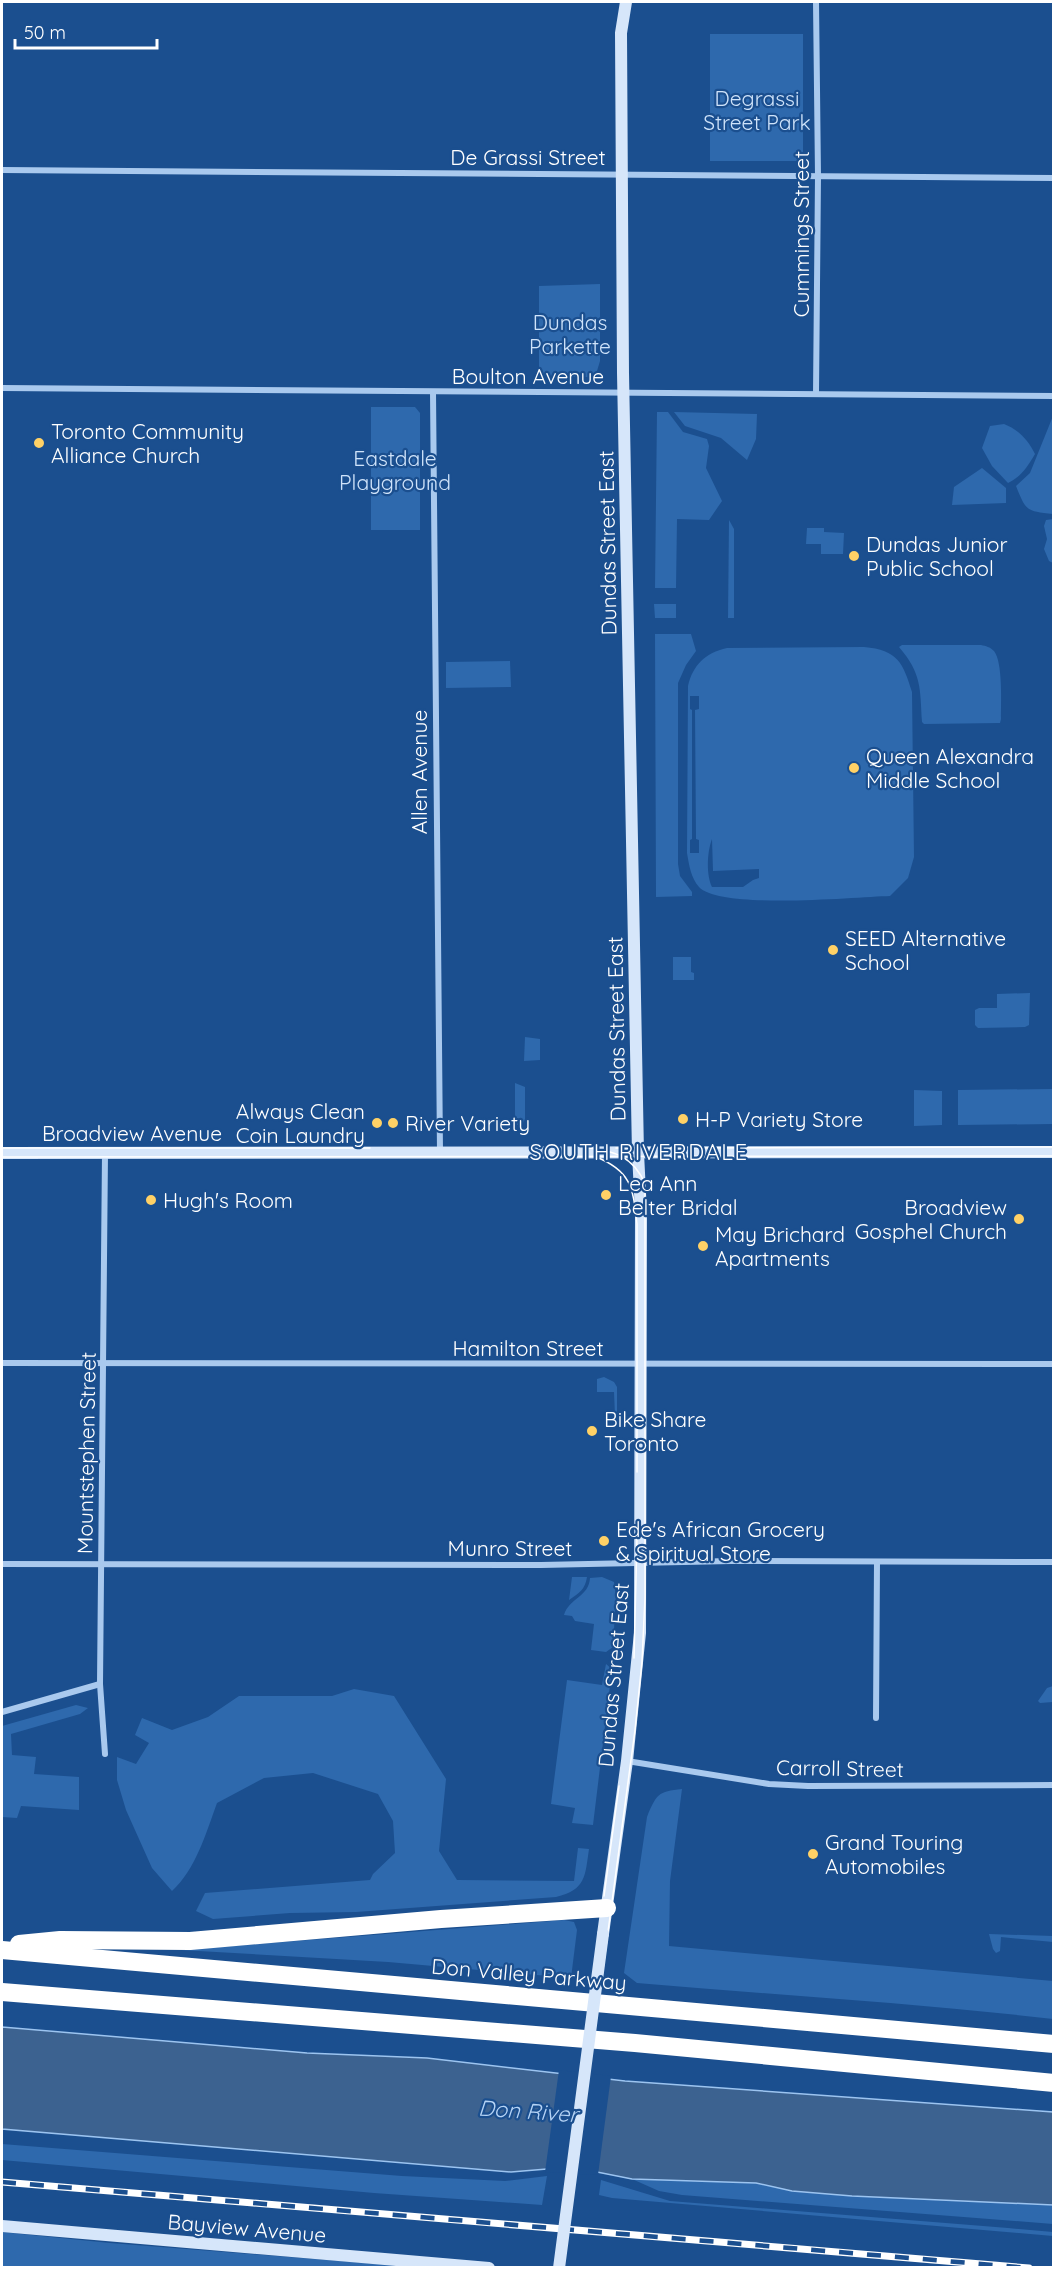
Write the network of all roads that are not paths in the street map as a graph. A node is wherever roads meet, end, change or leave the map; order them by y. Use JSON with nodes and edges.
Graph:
{"nodes":[{"id":1,"x":626,"y":2,"type":"edge"},
{"id":2,"x":816,"y":2,"type":"edge"},
{"id":3,"x":2,"y":170,"type":"edge"},
{"id":4,"x":622,"y":174,"type":"junction"},
{"id":5,"x":818,"y":176,"type":"junction"},
{"id":6,"x":1053,"y":178,"type":"edge"},
{"id":7,"x":2,"y":388,"type":"edge"},
{"id":8,"x":433,"y":392,"type":"junction"},
{"id":9,"x":624,"y":393,"type":"junction"},
{"id":10,"x":816,"y":394,"type":"junction"},
{"id":11,"x":1053,"y":396,"type":"edge"},
{"id":12,"x":1053,"y":1152,"type":"edge"},
{"id":13,"x":2,"y":1153,"type":"edge"},
{"id":14,"x":105,"y":1153,"type":"junction"},
{"id":15,"x":440,"y":1153,"type":"junction"},
{"id":16,"x":638,"y":1153,"type":"junction"},
{"id":17,"x":2,"y":1363,"type":"edge"},
{"id":18,"x":103,"y":1364,"type":"junction"},
{"id":19,"x":642,"y":1364,"type":"junction"},
{"id":20,"x":1053,"y":1364,"type":"edge"},
{"id":21,"x":641,"y":1562,"type":"junction"},
{"id":22,"x":877,"y":1562,"type":"junction"},
{"id":23,"x":1053,"y":1562,"type":"edge"},
{"id":24,"x":2,"y":1564,"type":"edge"},
{"id":25,"x":102,"y":1564,"type":"junction"},
{"id":26,"x":100,"y":1684,"type":"junction"},
{"id":27,"x":2,"y":1712,"type":"edge"},
{"id":28,"x":876,"y":1718,"type":"dead end"},
{"id":29,"x":105,"y":1754,"type":"dead end"},
{"id":30,"x":627,"y":1761,"type":"junction"},
{"id":31,"x":1053,"y":1785,"type":"edge"},
{"id":32,"x":607,"y":1908,"type":"junction"},
{"id":33,"x":2,"y":1946,"type":"edge"},
{"id":34,"x":2,"y":1950,"type":"edge"},
{"id":35,"x":2,"y":1992,"type":"edge"},
{"id":36,"x":1053,"y":2044,"type":"edge"},
{"id":37,"x":1053,"y":2083,"type":"edge"},
{"id":38,"x":2,"y":2226,"type":"edge"},
{"id":39,"x":489,"y":2268,"type":"edge"},
{"id":40,"x":559,"y":2268,"type":"edge"}],
"edges":[{"from":1,"to":4,"type":"street","name":"Dundas Street East"},
{"from":2,"to":5,"type":"street","name":"Cummings Street"},
{"from":3,"to":4,"type":"street","name":"De Grassi Street"},
{"from":4,"to":5,"type":"street","name":"De Grassi Street"},
{"from":4,"to":9,"type":"street","name":"Dundas Street East"},
{"from":5,"to":6,"type":"street","name":"De Grassi Street"},
{"from":5,"to":10,"type":"street","name":"Cummings Street"},
{"from":7,"to":8,"type":"street","name":"Boulton Avenue"},
{"from":8,"to":9,"type":"street","name":"Boulton Avenue"},
{"from":8,"to":15,"type":"street","name":"Allen Avenue"},
{"from":9,"to":10,"type":"street","name":"Boulton Avenue"},
{"from":9,"to":16,"type":"street","name":"Dundas Street East"},
{"from":10,"to":11,"type":"street","name":"Boulton Avenue"},
{"from":12,"to":16,"type":"street","name":"Broadview Avenue"},
{"from":13,"to":14,"type":"street","name":"Broadview Avenue"},
{"from":14,"to":15,"type":"street","name":"Broadview Avenue"},
{"from":14,"to":18,"type":"street","name":"Mountstephen Street"},
{"from":15,"to":16,"type":"street","name":"Broadview Avenue"},
{"from":16,"to":19,"type":"street","name":"Dundas Street East"},
{"from":17,"to":18,"type":"street","name":"Hamilton Street"},
{"from":18,"to":19,"type":"street","name":"Hamilton Street"},
{"from":18,"to":25,"type":"street","name":"Mountstephen Street"},
{"from":19,"to":20,"type":"street","name":"Hamilton Street"},
{"from":19,"to":21,"type":"street","name":"Dundas Street East"},
{"from":21,"to":22,"type":"street","name":"Munro Street"},
{"from":21,"to":25,"type":"street","name":"Munro Street"},
{"from":21,"to":30,"type":"street","name":"Dundas Street East"},
{"from":22,"to":23,"type":"street","name":"Munro Street"},
{"from":22,"to":28,"type":"street"},
{"from":24,"to":25,"type":"street","name":"Munro Street"},
{"from":25,"to":26,"type":"street","name":"Mountstephen Street"},
{"from":26,"to":27,"type":"street"},
{"from":26,"to":29,"type":"street","name":"Mountstephen Street"},
{"from":30,"to":31,"type":"street","name":"Carroll Street"},
{"from":30,"to":32,"type":"street","name":"Dundas Street East"},
{"from":32,"to":33,"type":"highway"},
{"from":32,"to":40,"type":"street","name":"Dundas Street East","bridge":true},
{"from":34,"to":36,"type":"highway","name":"Don Valley Parkway"},
{"from":35,"to":37,"type":"highway"},
{"from":38,"to":39,"type":"street","name":"Bayview Avenue"}]}
